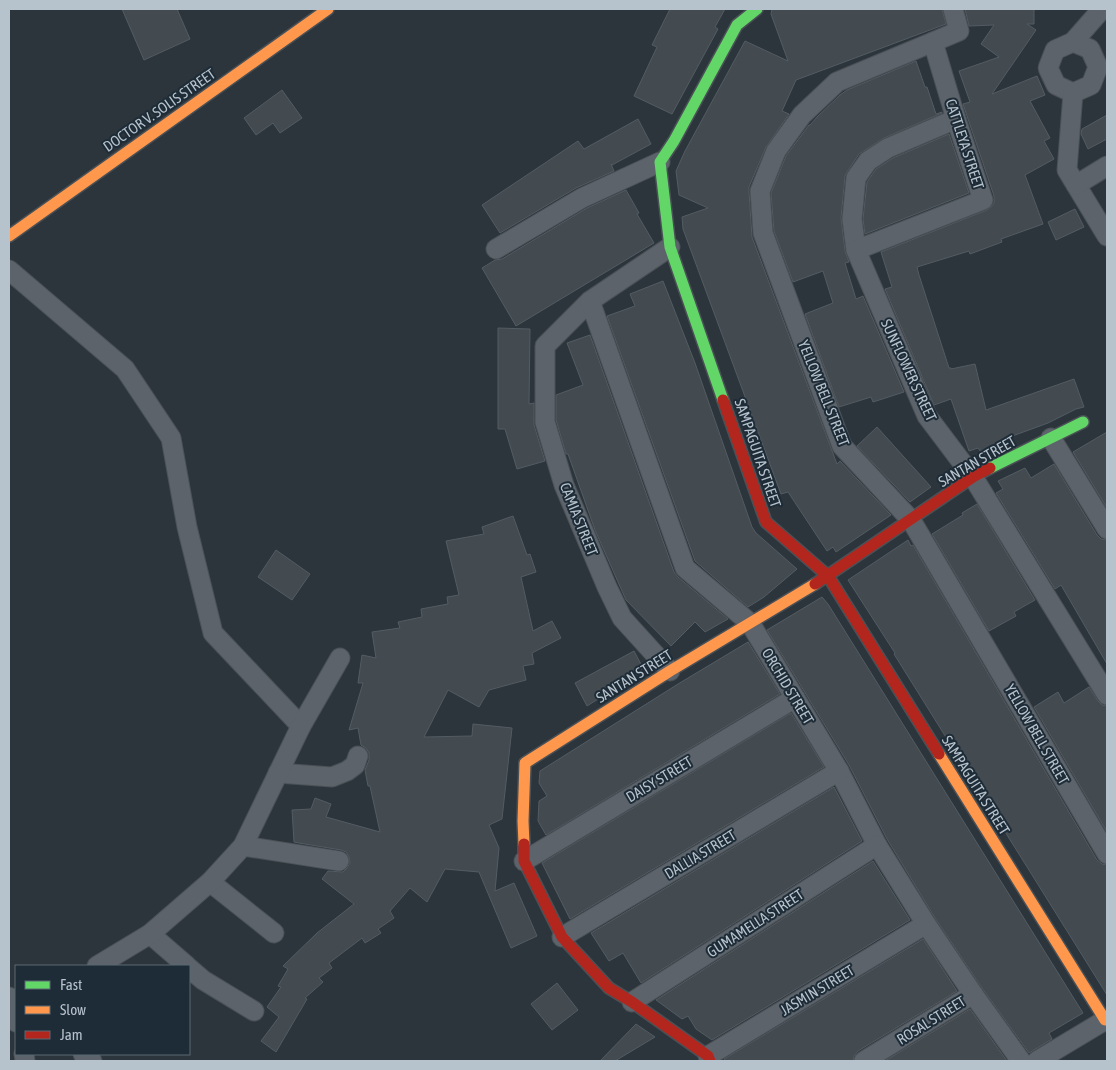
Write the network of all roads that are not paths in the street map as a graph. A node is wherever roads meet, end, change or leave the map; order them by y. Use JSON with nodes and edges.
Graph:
{"nodes":[{"id":1,"x":328,"y":9,"type":"edge"},
{"id":2,"x":757,"y":9,"type":"edge"},
{"id":3,"x":954,"y":9,"type":"edge"},
{"id":4,"x":1102,"y":9,"type":"edge"},
{"id":5,"x":933,"y":42,"type":"junction"},
{"id":6,"x":1073,"y":42,"type":"junction"},
{"id":7,"x":1073,"y":92,"type":"junction"},
{"id":8,"x":956,"y":119,"type":"junction"},
{"id":9,"x":660,"y":162,"type":"junction"},
{"id":10,"x":1107,"y":166,"type":"edge"},
{"id":11,"x":1076,"y":185,"type":"junction"},
{"id":12,"x":9,"y":236,"type":"edge"},
{"id":13,"x":1107,"y":236,"type":"edge"},
{"id":14,"x":670,"y":247,"type":"junction"},
{"id":15,"x":496,"y":249,"type":"dead end"},
{"id":16,"x":856,"y":250,"type":"junction"},
{"id":17,"x":9,"y":270,"type":"edge"},
{"id":18,"x":590,"y":301,"type":"junction"},
{"id":19,"x":1083,"y":422,"type":"dead end"},
{"id":20,"x":1050,"y":438,"type":"junction"},
{"id":21,"x":974,"y":477,"type":"junction"},
{"id":22,"x":911,"y":520,"type":"junction"},
{"id":23,"x":1107,"y":529,"type":"edge"},
{"id":24,"x":828,"y":576,"type":"junction"},
{"id":25,"x":750,"y":623,"type":"junction"},
{"id":26,"x":340,"y":658,"type":"dead end"},
{"id":27,"x":670,"y":671,"type":"junction"},
{"id":28,"x":1107,"y":695,"type":"edge"},
{"id":29,"x":795,"y":698,"type":"junction"},
{"id":30,"x":301,"y":726,"type":"junction"},
{"id":31,"x":358,"y":756,"type":"dead end"},
{"id":32,"x":839,"y":771,"type":"junction"},
{"id":33,"x":278,"y":773,"type":"junction"},
{"id":34,"x":877,"y":845,"type":"junction"},
{"id":35,"x":243,"y":846,"type":"junction"},
{"id":36,"x":1107,"y":854,"type":"edge"},
{"id":37,"x":339,"y":861,"type":"dead end"},
{"id":38,"x":524,"y":861,"type":"junction"},
{"id":39,"x":210,"y":882,"type":"junction"},
{"id":40,"x":926,"y":924,"type":"junction"},
{"id":41,"x":274,"y":932,"type":"dead end"},
{"id":42,"x":150,"y":934,"type":"junction"},
{"id":43,"x":562,"y":937,"type":"junction"},
{"id":44,"x":99,"y":965,"type":"edge"},
{"id":45,"x":186,"y":965,"type":"edge"},
{"id":46,"x":190,"y":969,"type":"edge"},
{"id":47,"x":973,"y":994,"type":"junction"},
{"id":48,"x":632,"y":1002,"type":"junction"},
{"id":49,"x":254,"y":1011,"type":"dead end"},
{"id":50,"x":1106,"y":1020,"type":"edge"},
{"id":51,"x":709,"y":1059,"type":"edge"},
{"id":52,"x":864,"y":1061,"type":"edge"},
{"id":53,"x":1021,"y":1061,"type":"edge"},
{"id":54,"x":1037,"y":1061,"type":"edge"}],
"edges":[{"from":1,"to":12,"type":"street","name":"DOCTOR V. SOLIS STREET"},
{"from":2,"to":9,"type":"street"},
{"from":3,"to":5,"type":"street"},
{"from":4,"to":6,"type":"street"},
{"from":5,"to":8,"type":"street","name":"CATTLEYA STREET"},
{"from":5,"to":22,"type":"street","name":"YELLOW BELL STREET"},
{"from":6,"to":7,"type":"street"},
{"from":6,"to":7,"type":"street"},
{"from":7,"to":11,"type":"street"},
{"from":8,"to":16,"type":"street","name":"SUNFLOWER STREET"},
{"from":8,"to":16,"type":"street","name":"CATTLEYA STREET"},
{"from":9,"to":14,"type":"street","name":"SAMPAGUITA STREET"},
{"from":9,"to":15,"type":"street"},
{"from":10,"to":11,"type":"street"},
{"from":11,"to":13,"type":"street"},
{"from":14,"to":18,"type":"street"},
{"from":14,"to":24,"type":"street","name":"SAMPAGUITA STREET"},
{"from":16,"to":21,"type":"street","name":"SUNFLOWER STREET"},
{"from":17,"to":30,"type":"street"},
{"from":18,"to":25,"type":"street","name":"ORCHID STREET"},
{"from":18,"to":27,"type":"street","name":"CAMIA STREET"},
{"from":19,"to":20,"type":"street","name":"SANTAN STREET"},
{"from":20,"to":21,"type":"street","name":"SANTAN STREET"},
{"from":20,"to":23,"type":"street"},
{"from":21,"to":22,"type":"street","name":"SANTAN STREET"},
{"from":21,"to":28,"type":"street","name":"SUNFLOWER STREET"},
{"from":22,"to":24,"type":"street","name":"SANTAN STREET"},
{"from":22,"to":36,"type":"street","name":"YELLOW BELL STREET"},
{"from":24,"to":25,"type":"street","name":"SANTAN STREET"},
{"from":24,"to":50,"type":"street","name":"SAMPAGUITA STREET"},
{"from":25,"to":27,"type":"street","name":"SANTAN STREET"},
{"from":25,"to":29,"type":"street","name":"ORCHID STREET"},
{"from":26,"to":30,"type":"street"},
{"from":27,"to":38,"type":"street","name":"SANTAN STREET"},
{"from":29,"to":32,"type":"street","name":"ORCHID STREET"},
{"from":29,"to":38,"type":"street","name":"DAISY STREET"},
{"from":30,"to":33,"type":"street"},
{"from":31,"to":33,"type":"street"},
{"from":32,"to":34,"type":"street","name":"ORCHID STREET"},
{"from":32,"to":43,"type":"street","name":"DALLIA STREET"},
{"from":33,"to":35,"type":"street"},
{"from":34,"to":40,"type":"street","name":"ORCHID STREET"},
{"from":34,"to":48,"type":"street","name":"GUMAMELLA STREET"},
{"from":35,"to":37,"type":"street"},
{"from":35,"to":39,"type":"street"},
{"from":38,"to":43,"type":"street","name":"SANTAN STREET"},
{"from":39,"to":41,"type":"street"},
{"from":39,"to":42,"type":"street"},
{"from":40,"to":47,"type":"street","name":"ORCHID STREET"},
{"from":40,"to":51,"type":"street","name":"JASMIN STREET"},
{"from":42,"to":44,"type":"street"},
{"from":42,"to":45,"type":"street"},
{"from":43,"to":48,"type":"street","name":"SANTAN STREET"},
{"from":46,"to":49,"type":"street"},
{"from":47,"to":52,"type":"street","name":"ROSAL STREET"},
{"from":47,"to":53,"type":"street","name":"ORCHID STREET"},
{"from":48,"to":51,"type":"street","name":"SANTAN STREET"},
{"from":50,"to":54,"type":"street"}]}
